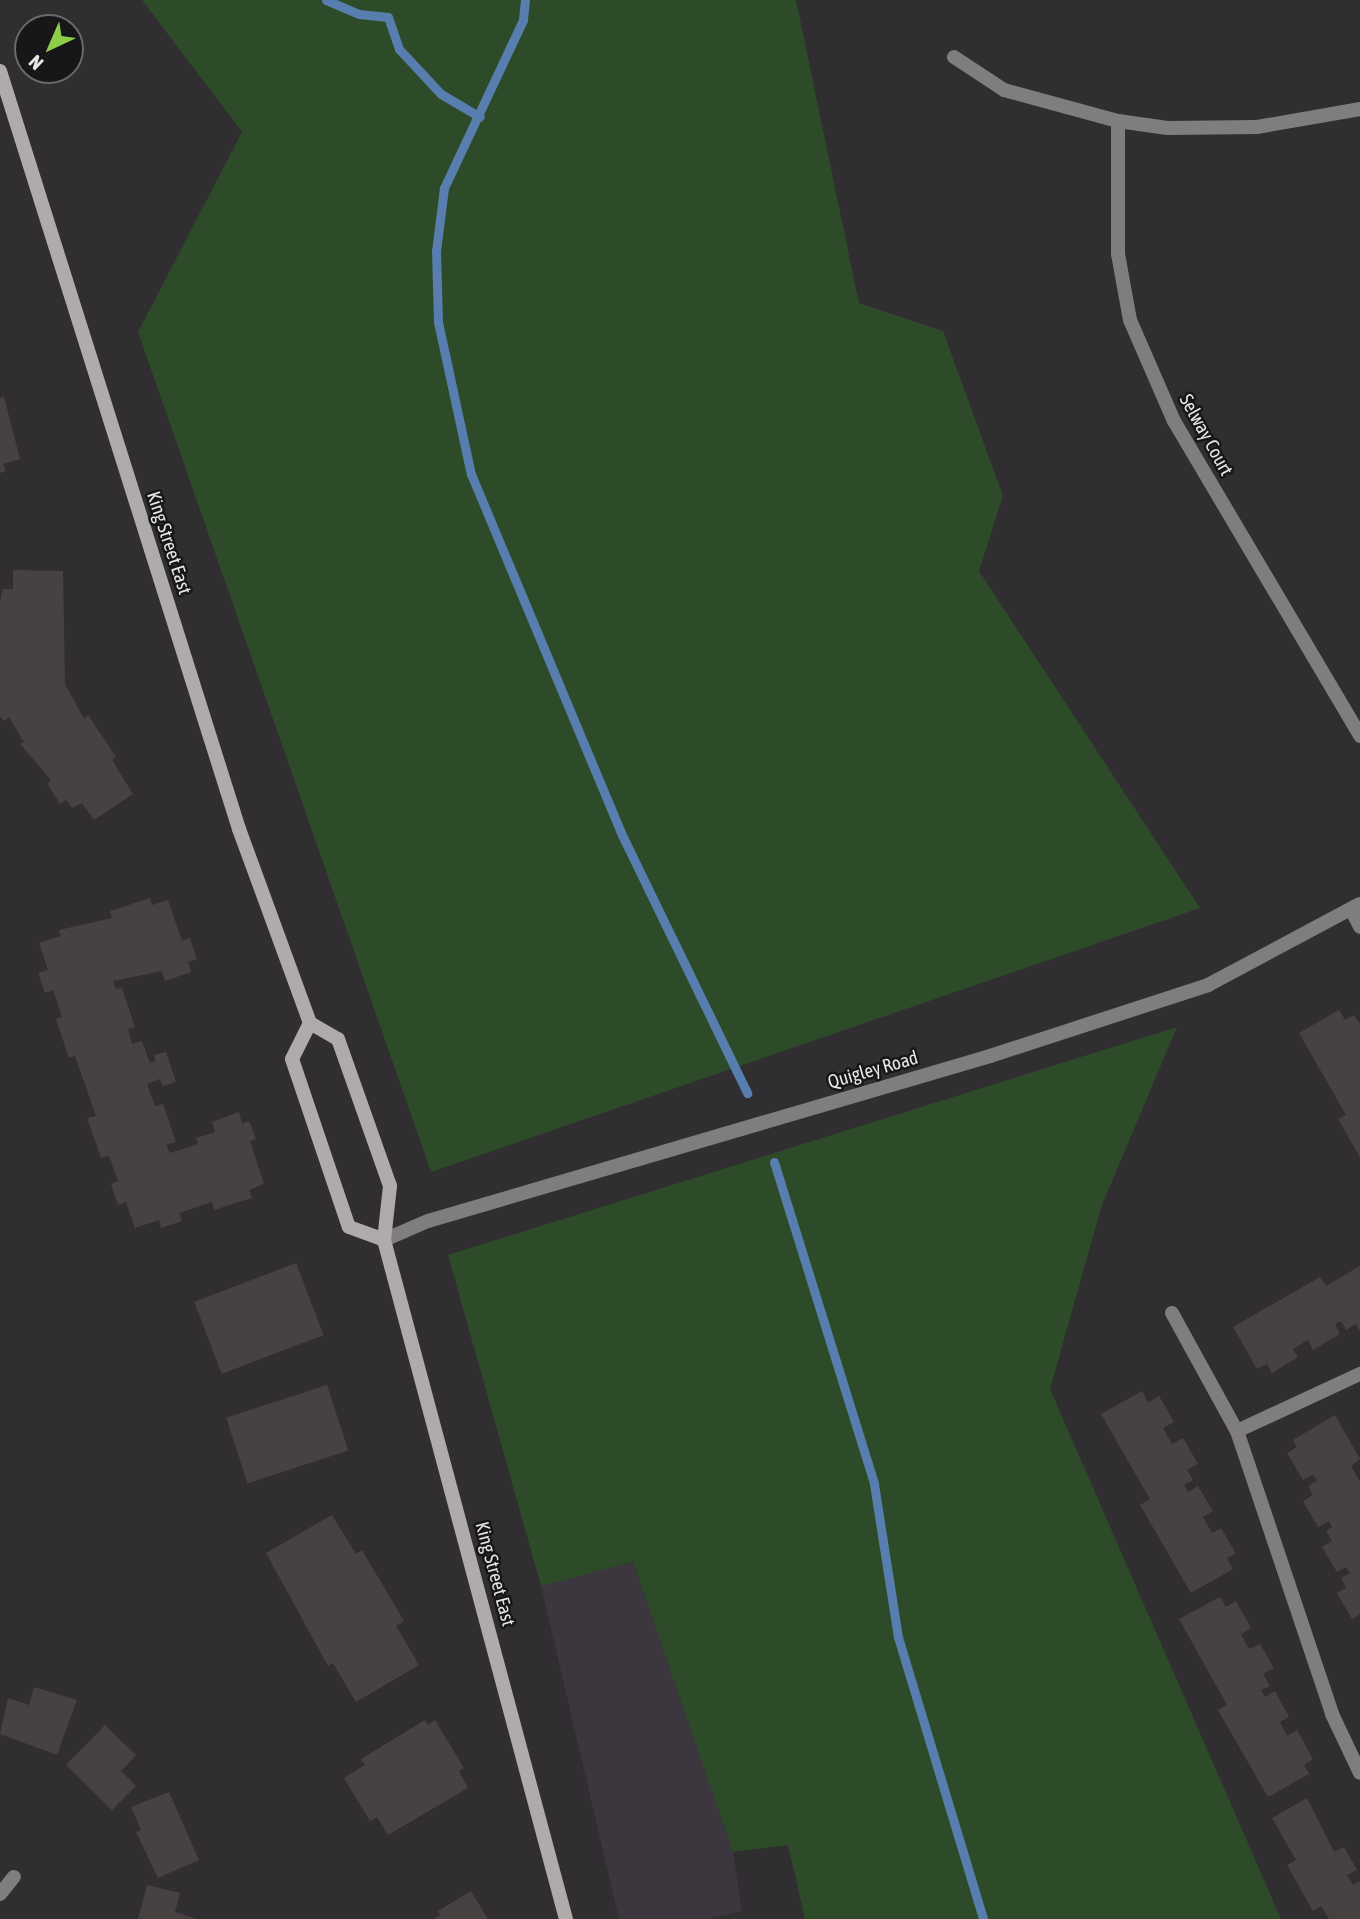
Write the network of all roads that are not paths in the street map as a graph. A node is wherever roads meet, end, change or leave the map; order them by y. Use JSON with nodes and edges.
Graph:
{"nodes":[{"id":1,"x":954,"y":57,"type":"dead end"},
{"id":2,"x":0,"y":71,"type":"edge"},
{"id":3,"x":1360,"y":109,"type":"edge"},
{"id":4,"x":1118,"y":121,"type":"junction"},
{"id":5,"x":1360,"y":736,"type":"edge"},
{"id":6,"x":1355,"y":906,"type":"edge"},
{"id":7,"x":1360,"y":927,"type":"edge"},
{"id":8,"x":310,"y":1023,"type":"junction"},
{"id":9,"x":384,"y":1240,"type":"junction"},
{"id":10,"x":1172,"y":1313,"type":"dead end"},
{"id":11,"x":1360,"y":1374,"type":"edge"},
{"id":12,"x":1237,"y":1431,"type":"junction"},
{"id":13,"x":1360,"y":1773,"type":"edge"},
{"id":14,"x":14,"y":1877,"type":"dead end"},
{"id":15,"x":0,"y":1894,"type":"edge"},
{"id":16,"x":566,"y":1919,"type":"edge"}],
"edges":[{"from":1,"to":4,"type":"street"},
{"from":2,"to":8,"type":"main road","name":"King Street East"},
{"from":3,"to":4,"type":"street"},
{"from":4,"to":5,"type":"street","name":"Selway Court"},
{"from":6,"to":7,"type":"street"},
{"from":6,"to":9,"type":"street","name":"Quigley Road"},
{"from":8,"to":9,"type":"main road","name":"King Street East"},
{"from":8,"to":9,"type":"main road"},
{"from":9,"to":16,"type":"main road","name":"King Street East"},
{"from":10,"to":12,"type":"street"},
{"from":11,"to":12,"type":"street"},
{"from":12,"to":13,"type":"street"},
{"from":14,"to":15,"type":"street"}]}
